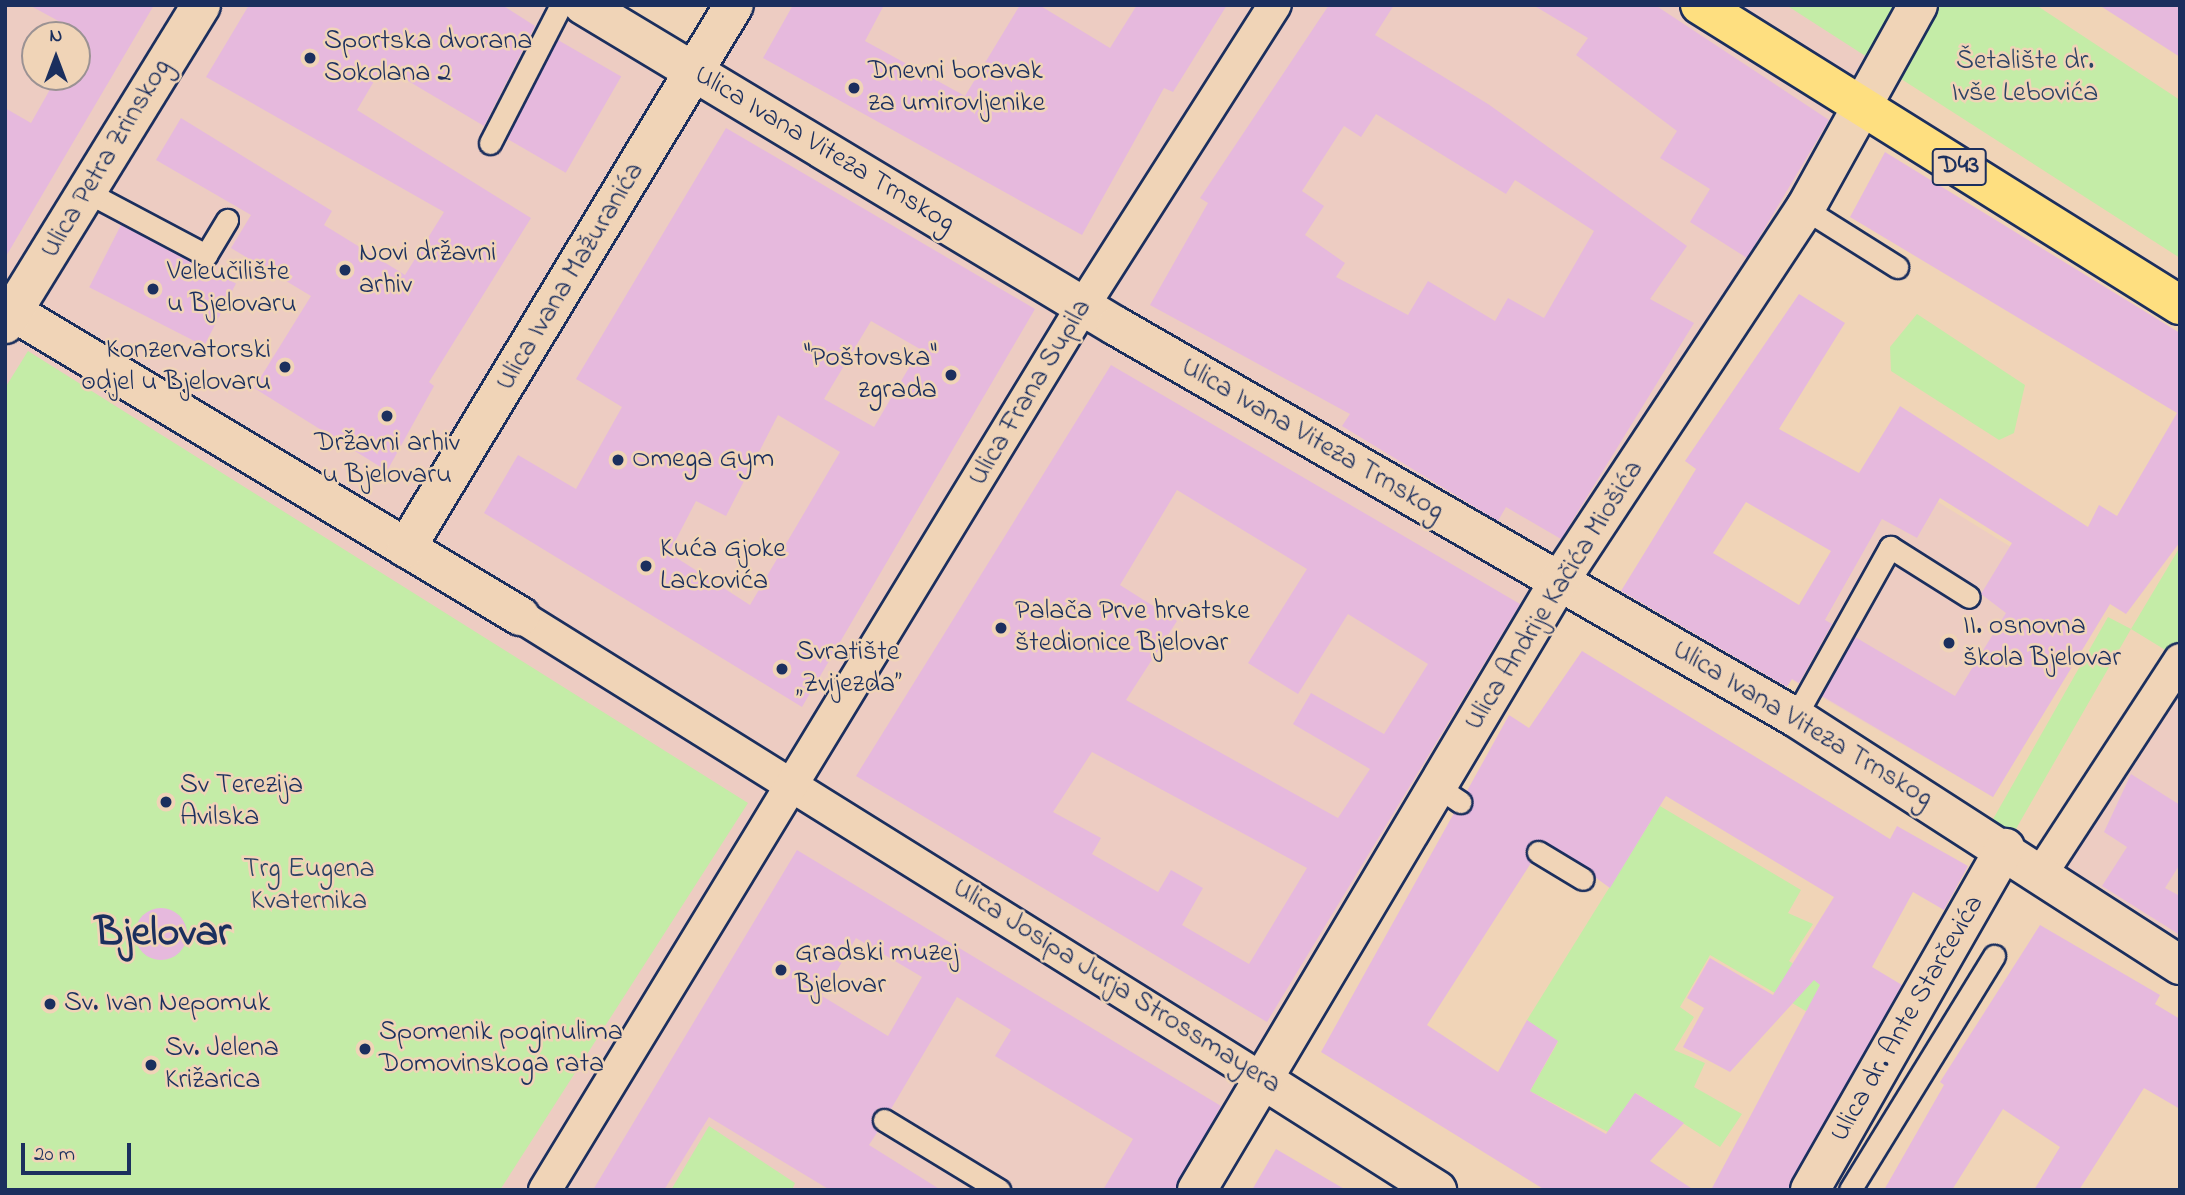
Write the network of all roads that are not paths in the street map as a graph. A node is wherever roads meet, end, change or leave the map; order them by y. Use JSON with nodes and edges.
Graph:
{"nodes":[{"id":1,"x":201,"y":5,"type":"edge"},
{"id":2,"x":561,"y":5,"type":"edge"},
{"id":3,"x":583,"y":5,"type":"edge"},
{"id":4,"x":734,"y":5,"type":"edge"},
{"id":5,"x":1275,"y":5,"type":"edge"},
{"id":6,"x":1700,"y":5,"type":"edge"},
{"id":7,"x":1918,"y":5,"type":"edge"},
{"id":8,"x":695,"y":71,"type":"junction"},
{"id":9,"x":1859,"y":105,"type":"junction"},
{"id":10,"x":490,"y":144,"type":"dead end"},
{"id":11,"x":87,"y":191,"type":"junction"},
{"id":12,"x":1805,"y":209,"type":"junction"},
{"id":13,"x":228,"y":220,"type":"dead end"},
{"id":14,"x":1898,"y":267,"type":"dead end"},
{"id":15,"x":2180,"y":305,"type":"edge"},
{"id":16,"x":1083,"y":306,"type":"junction"},
{"id":17,"x":8,"y":314,"type":"edge"},
{"id":18,"x":407,"y":548,"type":"junction"},
{"id":19,"x":1558,"y":583,"type":"junction"},
{"id":20,"x":1969,"y":597,"type":"dead end"},
{"id":21,"x":520,"y":615,"type":"joint"},
{"id":22,"x":2180,"y":660,"type":"edge"},
{"id":23,"x":1795,"y":717,"type":"junction"},
{"id":24,"x":796,"y":785,"type":"junction"},
{"id":25,"x":1538,"y":852,"type":"dead end"},
{"id":26,"x":2023,"y":860,"type":"junction"},
{"id":27,"x":1583,"y":879,"type":"dead end"},
{"id":28,"x":1994,"y":956,"type":"dead end"},
{"id":29,"x":2180,"y":965,"type":"edge"},
{"id":30,"x":1873,"y":1078,"type":"junction"},
{"id":31,"x":1265,"y":1081,"type":"junction"},
{"id":32,"x":1907,"y":1097,"type":"junction"},
{"id":33,"x":884,"y":1120,"type":"dead end"},
{"id":34,"x":545,"y":1190,"type":"edge"},
{"id":35,"x":999,"y":1190,"type":"edge"},
{"id":36,"x":1197,"y":1190,"type":"edge"},
{"id":37,"x":1437,"y":1190,"type":"edge"},
{"id":38,"x":1810,"y":1190,"type":"edge"},
{"id":39,"x":1850,"y":1190,"type":"edge"}],
"edges":[{"from":1,"to":11,"type":"street","name":"Ulica Petra Zrinskog"},
{"from":2,"to":10,"type":"lane"},
{"from":3,"to":8,"type":"street","name":"Ulica Ivana Viteza Trnskog"},
{"from":4,"to":8,"type":"street","name":"Ulica Ivana Mažuranića"},
{"from":5,"to":16,"type":"street","name":"Ulica Frana Supila"},
{"from":6,"to":9,"type":"main road","number":"D43"},
{"from":7,"to":9,"type":"street","name":"Ulica Andrije Kačića Miošića"},
{"from":8,"to":16,"type":"street","name":"Ulica Ivana Viteza Trnskog"},
{"from":8,"to":18,"type":"street","name":"Ulica Ivana Mažuranića"},
{"from":9,"to":12,"type":"street","name":"Ulica Andrije Kačića Miošića"},
{"from":9,"to":15,"type":"main road","number":"D43"},
{"from":11,"to":13,"type":"lane"},
{"from":11,"to":17,"type":"street","name":"Ulica Petra Zrinskog"},
{"from":12,"to":14,"type":"lane"},
{"from":12,"to":19,"type":"street","name":"Ulica Andrije Kačića Miošića"},
{"from":16,"to":19,"type":"street","name":"Ulica Ivana Viteza Trnskog"},
{"from":16,"to":24,"type":"street","name":"Ulica Frana Supila"},
{"from":17,"to":18,"type":"street"},
{"from":18,"to":21,"type":"street"},
{"from":19,"to":23,"type":"street","name":"Ulica Ivana Viteza Trnskog"},
{"from":19,"to":31,"type":"street","name":"Ulica Andrije Kačića Miošića"},
{"from":20,"to":23,"type":"lane"},
{"from":21,"to":24,"type":"street"},
{"from":22,"to":26,"type":"street"},
{"from":23,"to":26,"type":"street","name":"Ulica Ivana Viteza Trnskog"},
{"from":24,"to":31,"type":"street","name":"Ulica Josipa Jurja Strossmayera"},
{"from":24,"to":34,"type":"street"},
{"from":25,"to":27,"type":"lane"},
{"from":26,"to":29,"type":"street","name":"Ulica Ivana Viteza Trnskog"},
{"from":26,"to":30,"type":"street","name":"Ulica dr. Ante Starčevića"},
{"from":28,"to":32,"type":"lane"},
{"from":30,"to":32,"type":"lane"},
{"from":30,"to":38,"type":"street","name":"Ulica dr. Ante Starčevića"},
{"from":31,"to":36,"type":"street","name":"Ulica Andrije Kačića Miošića"},
{"from":31,"to":37,"type":"street","name":"Ulica Josipa Jurja Strossmayera"},
{"from":32,"to":39,"type":"lane"},
{"from":33,"to":35,"type":"lane"}]}
